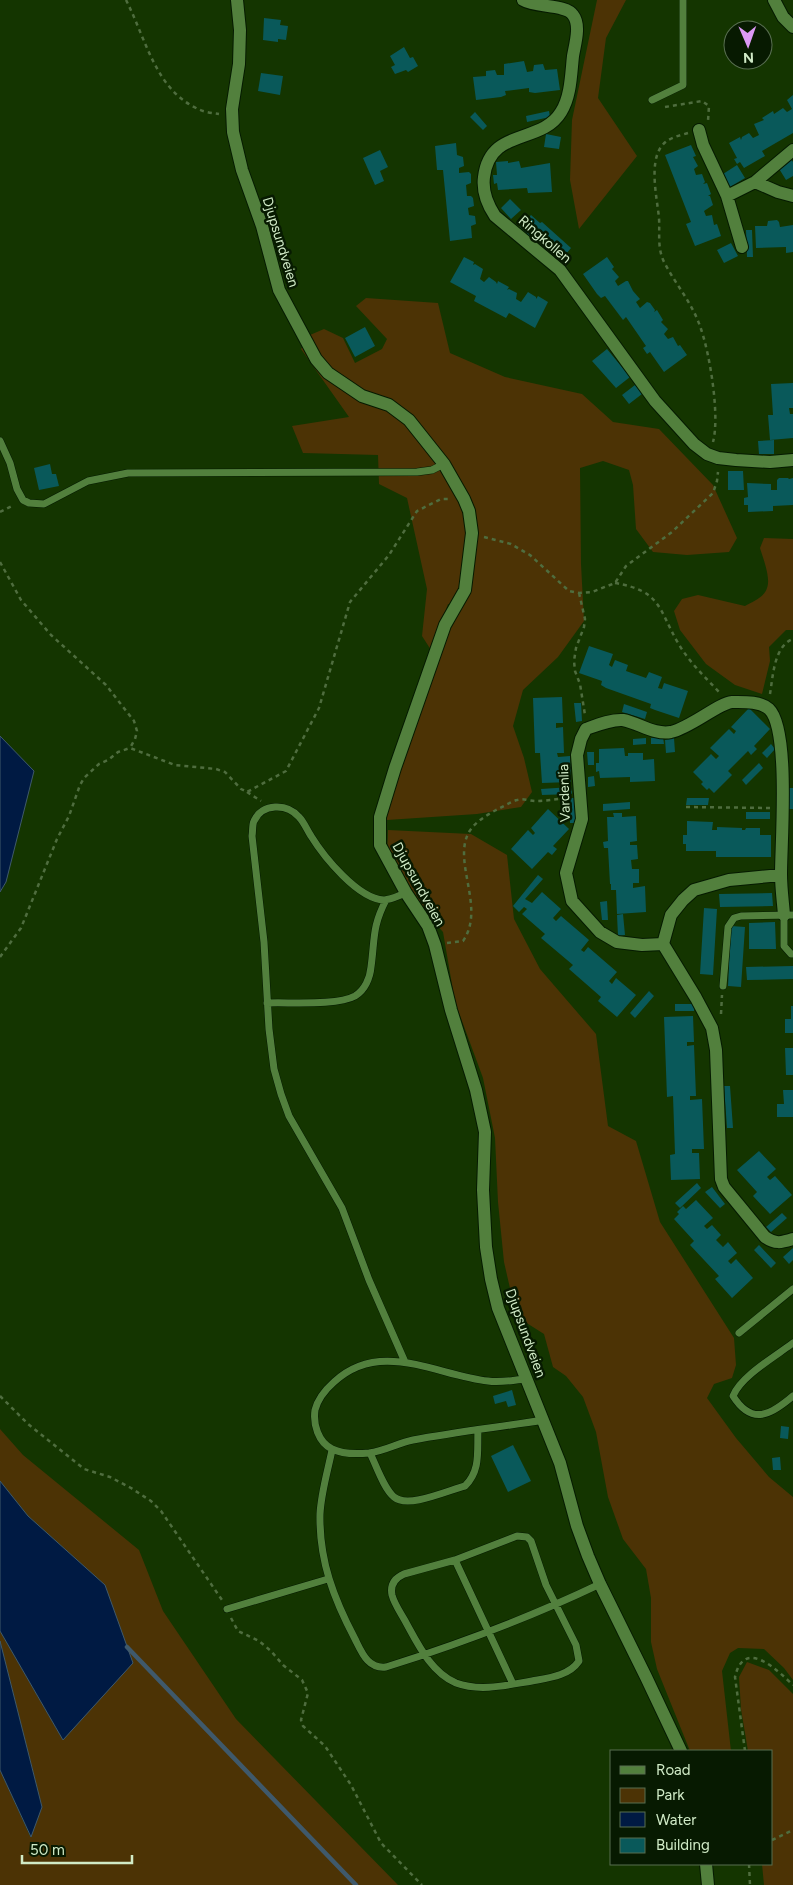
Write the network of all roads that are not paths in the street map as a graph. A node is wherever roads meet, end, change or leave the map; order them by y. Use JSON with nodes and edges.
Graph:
{"nodes":[{"id":1,"x":237,"y":0,"type":"edge"},
{"id":2,"x":523,"y":0,"type":"edge"},
{"id":3,"x":683,"y":0,"type":"edge"},
{"id":4,"x":774,"y":0,"type":"edge"},
{"id":5,"x":793,"y":27,"type":"edge"},
{"id":6,"x":652,"y":100,"type":"road end"},
{"id":7,"x":699,"y":130,"type":"road end"},
{"id":8,"x":793,"y":150,"type":"edge"},
{"id":9,"x":755,"y":182,"type":"junction"},
{"id":10,"x":727,"y":196,"type":"junction"},
{"id":11,"x":793,"y":196,"type":"edge"},
{"id":12,"x":742,"y":247,"type":"dead end"},
{"id":13,"x":0,"y":441,"type":"edge"},
{"id":14,"x":793,"y":460,"type":"edge"},
{"id":15,"x":444,"y":464,"type":"junction"},
{"id":16,"x":781,"y":875,"type":"junction"},
{"id":17,"x":406,"y":893,"type":"junction"},
{"id":18,"x":386,"y":900,"type":"junction"},
{"id":19,"x":789,"y":915,"type":"edge"},
{"id":20,"x":663,"y":944,"type":"junction"},
{"id":21,"x":793,"y":954,"type":"edge"},
{"id":22,"x":723,"y":986,"type":"road end"},
{"id":23,"x":268,"y":1003,"type":"junction"},
{"id":24,"x":793,"y":1239,"type":"edge"},
{"id":25,"x":793,"y":1289,"type":"edge"},
{"id":26,"x":739,"y":1333,"type":"dead end"},
{"id":27,"x":793,"y":1343,"type":"edge"},
{"id":28,"x":405,"y":1362,"type":"junction"},
{"id":29,"x":526,"y":1379,"type":"junction"},
{"id":30,"x":793,"y":1396,"type":"edge"},
{"id":31,"x":544,"y":1420,"type":"junction"},
{"id":32,"x":478,"y":1430,"type":"junction"},
{"id":33,"x":332,"y":1450,"type":"junction"},
{"id":34,"x":370,"y":1453,"type":"junction"},
{"id":35,"x":455,"y":1560,"type":"junction"},
{"id":36,"x":328,"y":1579,"type":"junction"},
{"id":37,"x":600,"y":1584,"type":"junction"},
{"id":38,"x":556,"y":1605,"type":"junction"},
{"id":39,"x":227,"y":1609,"type":"road end"},
{"id":40,"x":490,"y":1632,"type":"junction"},
{"id":41,"x":424,"y":1654,"type":"junction"},
{"id":42,"x":513,"y":1684,"type":"junction"},
{"id":43,"x":681,"y":1750,"type":"edge"},
{"id":44,"x":706,"y":1865,"type":"edge"},
{"id":45,"x":708,"y":1885,"type":"edge"}],
"edges":[{"from":1,"to":15,"type":"street","name":"Djupsundveien"},
{"from":2,"to":14,"type":"street","name":"Ringkollen"},
{"from":3,"to":6,"type":"lane"},
{"from":4,"to":5,"type":"street"},
{"from":7,"to":10,"type":"street"},
{"from":8,"to":9,"type":"street"},
{"from":9,"to":10,"type":"street"},
{"from":9,"to":11,"type":"street"},
{"from":10,"to":12,"type":"street"},
{"from":13,"to":15,"type":"lane"},
{"from":15,"to":17,"type":"street","name":"Djupsundveien"},
{"from":16,"to":19,"type":"street"},
{"from":16,"to":20,"type":"street"},
{"from":16,"to":20,"type":"street","name":"Vardenlia"},
{"from":17,"to":18,"type":"lane"},
{"from":17,"to":29,"type":"street","name":"Djupsundveien"},
{"from":18,"to":23,"type":"lane"},
{"from":18,"to":23,"type":"lane"},
{"from":19,"to":21,"type":"lane"},
{"from":19,"to":22,"type":"lane"},
{"from":20,"to":24,"type":"street"},
{"from":23,"to":28,"type":"lane"},
{"from":25,"to":26,"type":"lane"},
{"from":27,"to":30,"type":"lane"},
{"from":28,"to":29,"type":"lane"},
{"from":28,"to":33,"type":"lane"},
{"from":29,"to":31,"type":"street","name":"Djupsundveien"},
{"from":31,"to":32,"type":"lane"},
{"from":31,"to":37,"type":"street","name":"Djupsundveien"},
{"from":32,"to":34,"type":"lane"},
{"from":32,"to":34,"type":"lane"},
{"from":33,"to":34,"type":"lane"},
{"from":33,"to":36,"type":"lane"},
{"from":35,"to":38,"type":"lane"},
{"from":35,"to":40,"type":"lane"},
{"from":35,"to":41,"type":"lane"},
{"from":36,"to":39,"type":"lane"},
{"from":36,"to":41,"type":"lane"},
{"from":37,"to":38,"type":"lane"},
{"from":37,"to":43,"type":"street","name":"Djupsundveien"},
{"from":38,"to":40,"type":"lane"},
{"from":38,"to":42,"type":"lane"},
{"from":40,"to":41,"type":"lane"},
{"from":40,"to":42,"type":"lane"},
{"from":41,"to":42,"type":"lane"},
{"from":44,"to":45,"type":"street"}]}
